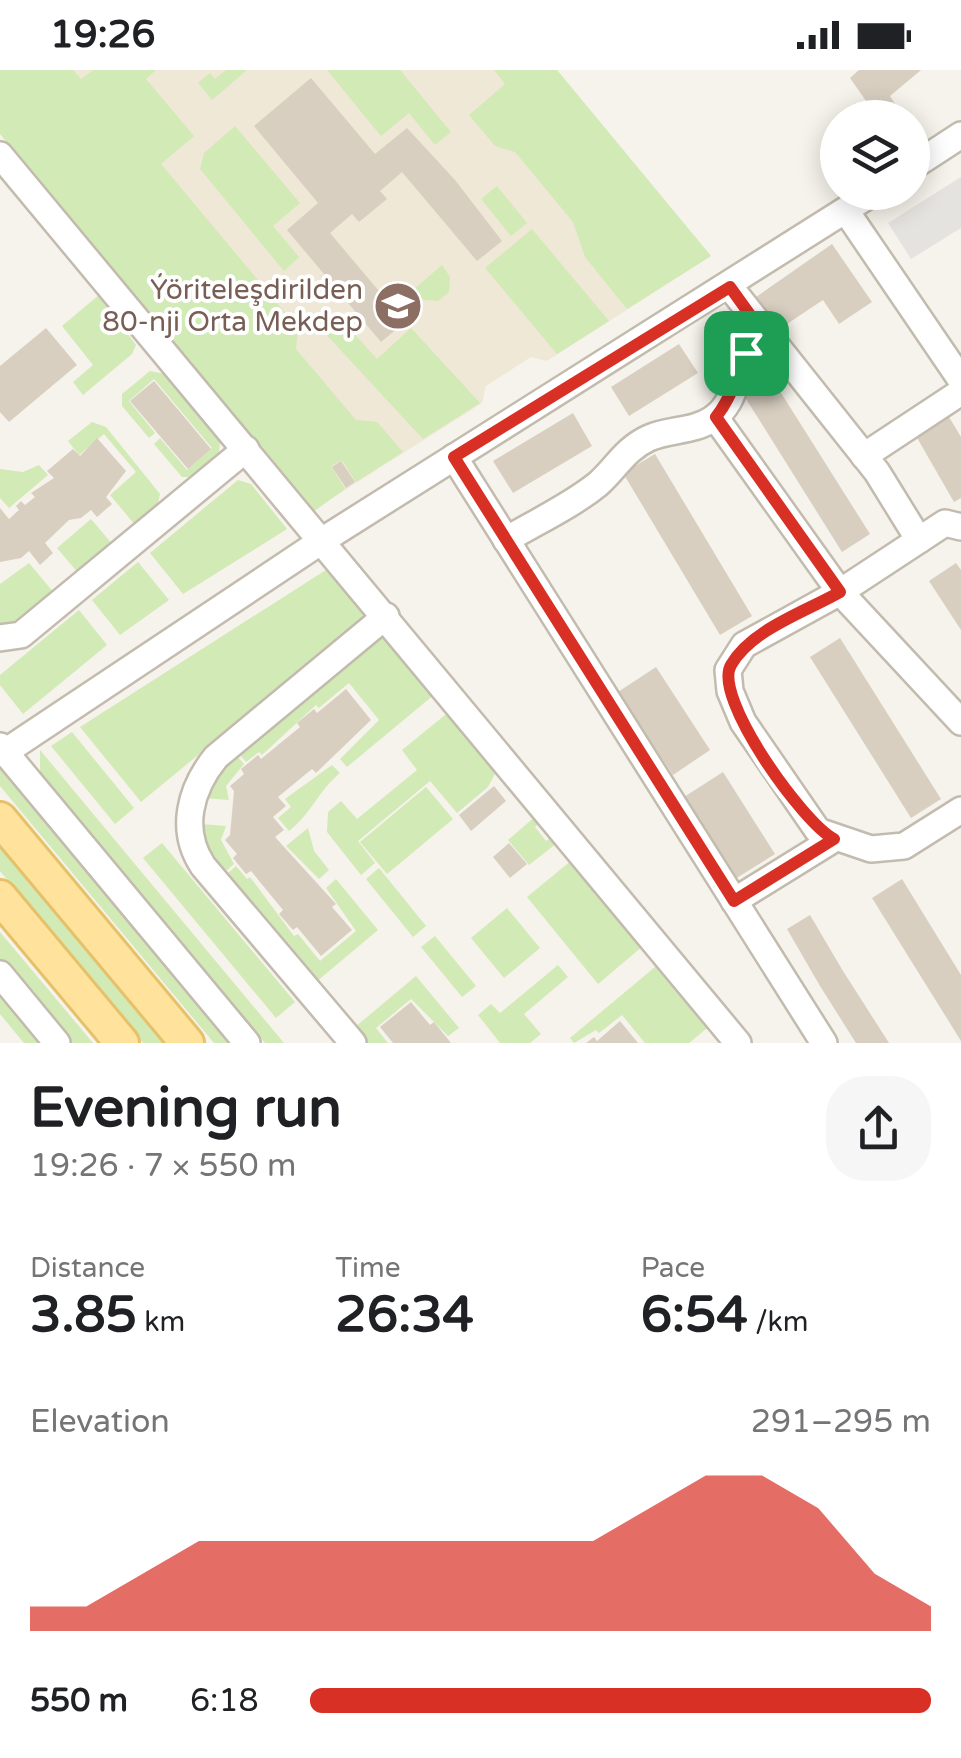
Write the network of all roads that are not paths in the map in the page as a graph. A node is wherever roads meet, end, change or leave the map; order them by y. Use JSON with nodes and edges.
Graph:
{"nodes":[{"id":1,"x":961,"y":135,"type":"edge"},
{"id":2,"x":930,"y":155,"type":"edge"},
{"id":3,"x":0,"y":156,"type":"edge"},
{"id":4,"x":846,"y":210,"type":"joint"},
{"id":5,"x":730,"y":287,"type":"junction"},
{"id":6,"x":766,"y":337,"type":"junction"},
{"id":7,"x":961,"y":380,"type":"edge"},
{"id":8,"x":961,"y":392,"type":"edge"},
{"id":9,"x":716,"y":417,"type":"junction"},
{"id":10,"x":246,"y":450,"type":"junction"},
{"id":11,"x":864,"y":456,"type":"junction"},
{"id":12,"x":454,"y":457,"type":"junction"},
{"id":13,"x":961,"y":527,"type":"edge"},
{"id":14,"x":324,"y":540,"type":"junction"},
{"id":15,"x":506,"y":540,"type":"junction"},
{"id":16,"x":920,"y":540,"type":"junction"},
{"id":17,"x":840,"y":592,"type":"junction"},
{"id":18,"x":386,"y":616,"type":"junction"},
{"id":19,"x":0,"y":638,"type":"edge"},
{"id":20,"x":961,"y":722,"type":"edge"},
{"id":21,"x":2,"y":749,"type":"edge"},
{"id":22,"x":960,"y":813,"type":"edge"},
{"id":23,"x":0,"y":819,"type":"edge"},
{"id":24,"x":834,"y":839,"type":"junction"},
{"id":25,"x":0,"y":897,"type":"edge"},
{"id":26,"x":734,"y":901,"type":"junction"},
{"id":27,"x":0,"y":974,"type":"edge"},
{"id":28,"x":724,"y":1038,"type":"edge"},
{"id":29,"x":57,"y":1043,"type":"edge"},
{"id":30,"x":122,"y":1043,"type":"edge"},
{"id":31,"x":187,"y":1043,"type":"edge"},
{"id":32,"x":248,"y":1043,"type":"edge"},
{"id":33,"x":353,"y":1043,"type":"edge"},
{"id":34,"x":824,"y":1043,"type":"edge"}],
"edges":[{"from":1,"to":2,"type":"street"},
{"from":3,"to":10,"type":"street"},
{"from":4,"to":5,"type":"street"},
{"from":4,"to":7,"type":"street"},
{"from":5,"to":6,"type":"street"},
{"from":5,"to":12,"type":"street"},
{"from":6,"to":9,"type":"street"},
{"from":6,"to":11,"type":"street"},
{"from":8,"to":11,"type":"street"},
{"from":9,"to":15,"type":"street"},
{"from":9,"to":17,"type":"street"},
{"from":10,"to":14,"type":"street"},
{"from":10,"to":19,"type":"street"},
{"from":11,"to":16,"type":"street"},
{"from":12,"to":14,"type":"street"},
{"from":12,"to":15,"type":"street"},
{"from":13,"to":16,"type":"street"},
{"from":14,"to":18,"type":"street"},
{"from":14,"to":21,"type":"street"},
{"from":15,"to":26,"type":"street"},
{"from":16,"to":17,"type":"street"},
{"from":17,"to":20,"type":"street"},
{"from":17,"to":24,"type":"street"},
{"from":18,"to":28,"type":"street"},
{"from":18,"to":33,"type":"street"},
{"from":21,"to":32,"type":"street"},
{"from":22,"to":24,"type":"street"},
{"from":23,"to":31,"type":"main road"},
{"from":24,"to":26,"type":"street"},
{"from":25,"to":30,"type":"main road"},
{"from":26,"to":34,"type":"street"},
{"from":27,"to":29,"type":"street"}]}
